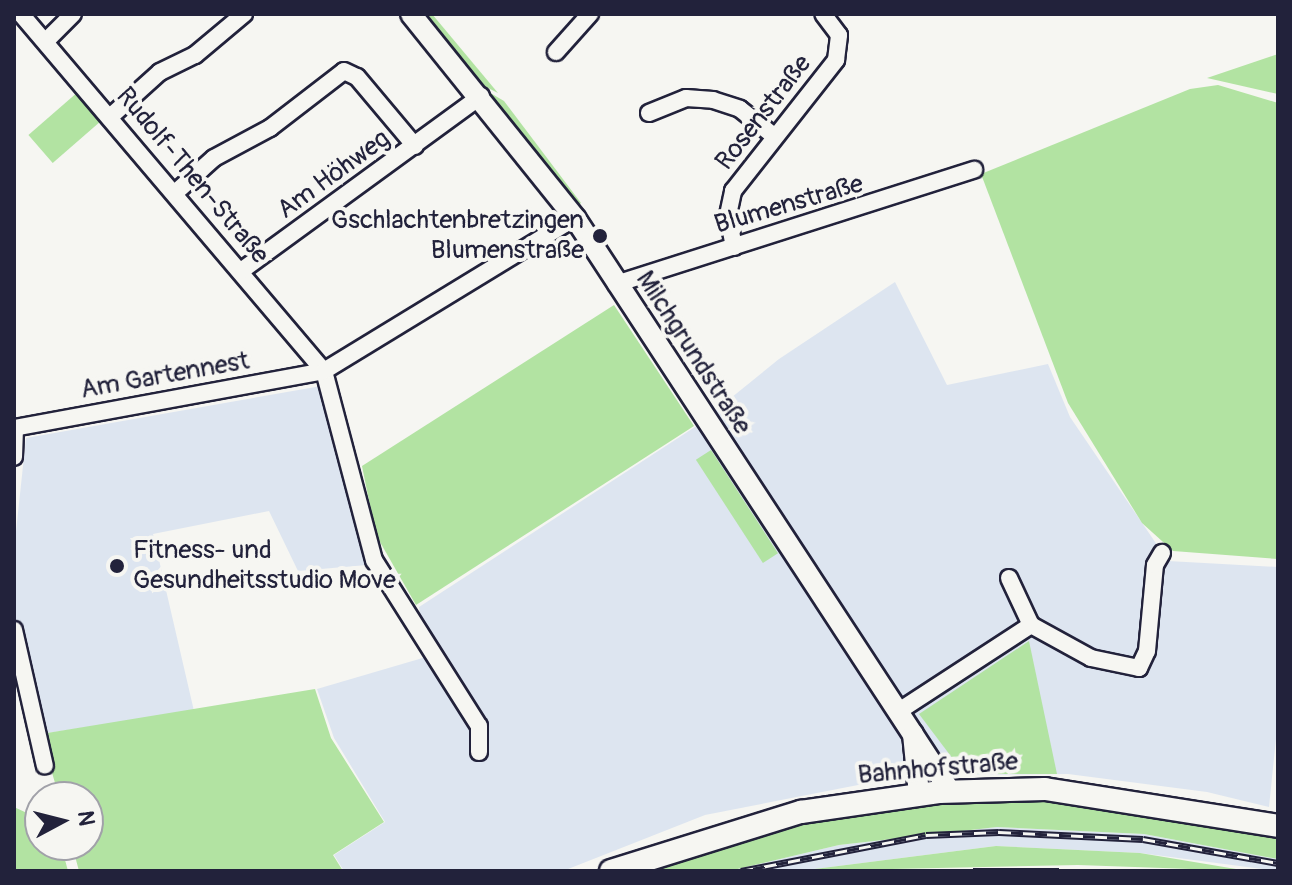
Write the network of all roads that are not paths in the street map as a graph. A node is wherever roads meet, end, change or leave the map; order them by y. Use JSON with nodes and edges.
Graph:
{"nodes":[{"id":1,"x":21,"y":14,"type":"edge"},
{"id":2,"x":73,"y":14,"type":"edge"},
{"id":3,"x":244,"y":14,"type":"edge"},
{"id":4,"x":411,"y":14,"type":"edge"},
{"id":5,"x":590,"y":14,"type":"edge"},
{"id":6,"x":823,"y":14,"type":"edge"},
{"id":7,"x":46,"y":41,"type":"junction"},
{"id":8,"x":556,"y":52,"type":"dead end"},
{"id":9,"x":481,"y":96,"type":"junction"},
{"id":10,"x":649,"y":113,"type":"dead end"},
{"id":11,"x":110,"y":117,"type":"junction"},
{"id":12,"x":774,"y":136,"type":"junction"},
{"id":13,"x":415,"y":146,"type":"junction"},
{"id":14,"x":974,"y":170,"type":"dead end"},
{"id":15,"x":175,"y":193,"type":"junction"},
{"id":16,"x":575,"y":218,"type":"junction"},
{"id":17,"x":734,"y":247,"type":"junction"},
{"id":18,"x":241,"y":271,"type":"junction"},
{"id":19,"x":616,"y":284,"type":"junction"},
{"id":20,"x":324,"y":371,"type":"junction"},
{"id":21,"x":15,"y":428,"type":"edge"},
{"id":22,"x":14,"y":457,"type":"edge"},
{"id":23,"x":1162,"y":553,"type":"dead end"},
{"id":24,"x":1009,"y":578,"type":"dead end"},
{"id":25,"x":1031,"y":625,"type":"junction"},
{"id":26,"x":14,"y":630,"type":"edge"},
{"id":27,"x":899,"y":711,"type":"junction"},
{"id":28,"x":913,"y":734,"type":"junction"},
{"id":29,"x":479,"y":752,"type":"dead end"},
{"id":30,"x":45,"y":766,"type":"dead end"},
{"id":31,"x":950,"y":791,"type":"junction"},
{"id":32,"x":919,"y":794,"type":"junction"},
{"id":33,"x":1277,"y":826,"type":"edge"},
{"id":34,"x":611,"y":871,"type":"edge"}],
"edges":[{"from":1,"to":7,"type":"street","name":"Rudolf-Then-Straße"},
{"from":2,"to":7,"type":"street"},
{"from":3,"to":11,"type":"street"},
{"from":4,"to":9,"type":"street","name":"Milchgrundstraße"},
{"from":5,"to":8,"type":"street"},
{"from":6,"to":12,"type":"street","name":"Rosenstraße"},
{"from":7,"to":11,"type":"street","name":"Rudolf-Then-Straße"},
{"from":9,"to":13,"type":"street","name":"Am Höhweg"},
{"from":9,"to":16,"type":"street","name":"Milchgrundstraße"},
{"from":10,"to":12,"type":"street"},
{"from":11,"to":15,"type":"street","name":"Rudolf-Then-Straße"},
{"from":12,"to":17,"type":"street","name":"Rosenstraße"},
{"from":13,"to":15,"type":"street","name":"Am Höhweg"},
{"from":13,"to":18,"type":"street","name":"Am Höhweg"},
{"from":14,"to":17,"type":"street","name":"Blumenstraße"},
{"from":15,"to":18,"type":"street","name":"Rudolf-Then-Straße"},
{"from":16,"to":19,"type":"street","name":"Milchgrundstraße"},
{"from":16,"to":20,"type":"street"},
{"from":17,"to":19,"type":"street","name":"Blumenstraße"},
{"from":18,"to":20,"type":"street","name":"Rudolf-Then-Straße"},
{"from":19,"to":27,"type":"street","name":"Milchgrundstraße"},
{"from":20,"to":21,"type":"street","name":"Am Gartennest"},
{"from":20,"to":29,"type":"street","name":"Rudolf-Then-Straße"},
{"from":21,"to":22,"type":"street","name":"Am Gartennest"},
{"from":23,"to":25,"type":"street"},
{"from":24,"to":25,"type":"street"},
{"from":25,"to":27,"type":"street"},
{"from":26,"to":30,"type":"street"},
{"from":27,"to":28,"type":"street","name":"Milchgrundstraße"},
{"from":28,"to":31,"type":"street","name":"Milchgrundstraße"},
{"from":28,"to":32,"type":"street","name":"Milchgrundstraße"},
{"from":31,"to":32,"type":"main road","name":"Bahnhofstraße"},
{"from":31,"to":33,"type":"main road","name":"Bahnhofstraße"},
{"from":32,"to":34,"type":"main road","name":"Bahnhofstraße"}]}
